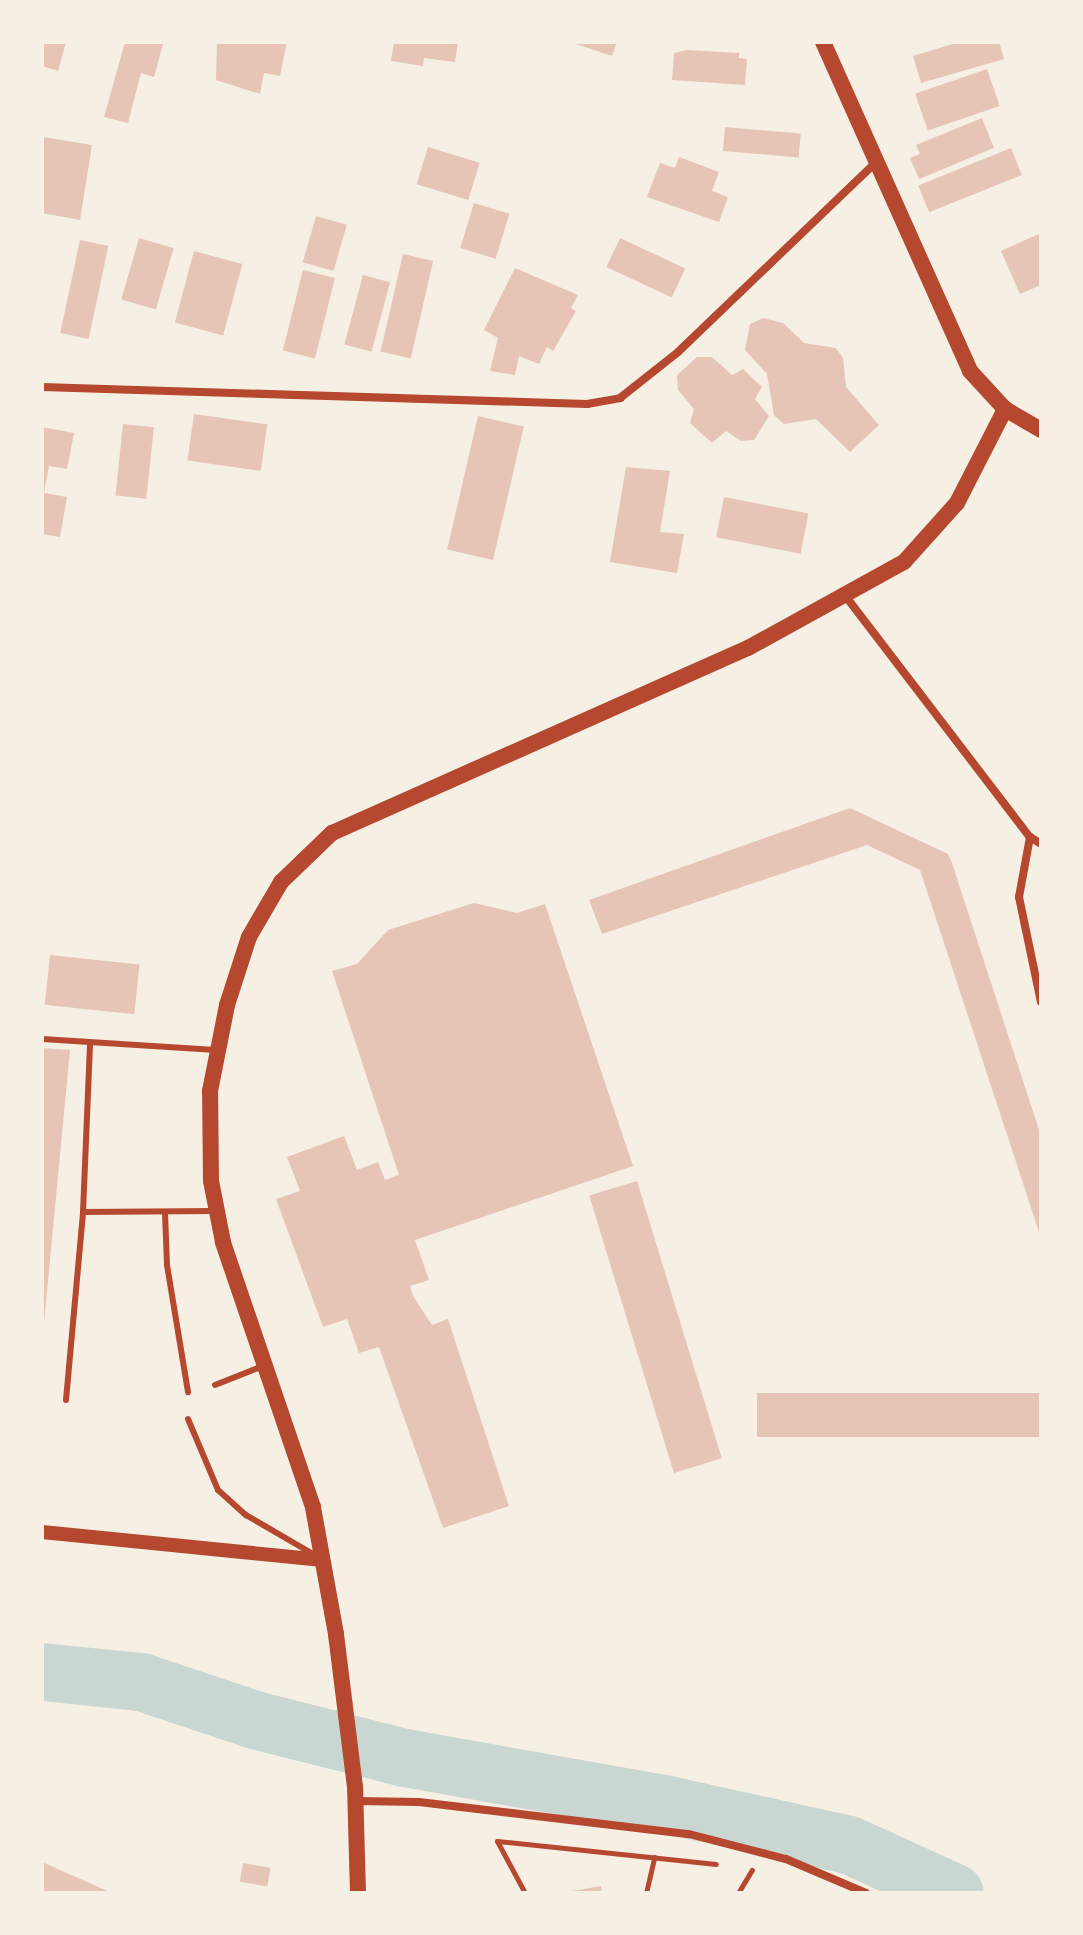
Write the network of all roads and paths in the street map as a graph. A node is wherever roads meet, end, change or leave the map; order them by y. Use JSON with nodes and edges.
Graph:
{"nodes":[{"id":1,"x":823,"y":42,"type":"edge"},
{"id":2,"x":875,"y":163,"type":"junction"},
{"id":3,"x":42,"y":387,"type":"edge"},
{"id":4,"x":1005,"y":409,"type":"junction"},
{"id":5,"x":1041,"y":430,"type":"edge"},
{"id":6,"x":847,"y":598,"type":"junction"},
{"id":7,"x":1030,"y":837,"type":"junction"},
{"id":8,"x":1041,"y":844,"type":"edge"},
{"id":9,"x":1041,"y":1002,"type":"edge"},
{"id":10,"x":42,"y":1039,"type":"edge"},
{"id":11,"x":90,"y":1043,"type":"junction"},
{"id":12,"x":216,"y":1050,"type":"junction"},
{"id":13,"x":215,"y":1211,"type":"junction"},
{"id":14,"x":83,"y":1212,"type":"junction"},
{"id":15,"x":165,"y":1213,"type":"junction"},
{"id":16,"x":267,"y":1365,"type":"junction"},
{"id":17,"x":215,"y":1385,"type":"dead end"},
{"id":18,"x":188,"y":1392,"type":"dead end"},
{"id":19,"x":66,"y":1400,"type":"dead end"},
{"id":20,"x":188,"y":1419,"type":"dead end"},
{"id":21,"x":42,"y":1532,"type":"edge"},
{"id":22,"x":323,"y":1560,"type":"junction"},
{"id":23,"x":355,"y":1794,"type":"junction"},
{"id":24,"x":654,"y":1857,"type":"junction"},
{"id":25,"x":725,"y":1866,"type":"dead end"},
{"id":26,"x":739,"y":1867,"type":"dead end"},
{"id":27,"x":753,"y":1869,"type":"junction"},
{"id":28,"x":766,"y":1874,"type":"dead end"},
{"id":29,"x":358,"y":1893,"type":"edge"},
{"id":30,"x":525,"y":1893,"type":"edge"},
{"id":31,"x":646,"y":1893,"type":"edge"},
{"id":32,"x":738,"y":1893,"type":"edge"},
{"id":33,"x":866,"y":1893,"type":"edge"}],
"edges":[{"from":1,"to":2,"type":"main road"},
{"from":2,"to":3,"type":"street"},
{"from":2,"to":4,"type":"main road"},
{"from":4,"to":5,"type":"main road"},
{"from":4,"to":6,"type":"main road"},
{"from":6,"to":7,"type":"street"},
{"from":6,"to":12,"type":"main road"},
{"from":7,"to":8,"type":"street"},
{"from":7,"to":9,"type":"street"},
{"from":10,"to":11,"type":"lane"},
{"from":11,"to":12,"type":"lane"},
{"from":11,"to":14,"type":"lane"},
{"from":12,"to":13,"type":"main road"},
{"from":13,"to":15,"type":"lane"},
{"from":13,"to":16,"type":"main road"},
{"from":14,"to":15,"type":"lane"},
{"from":14,"to":19,"type":"lane"},
{"from":15,"to":18,"type":"lane"},
{"from":16,"to":17,"type":"lane"},
{"from":16,"to":22,"type":"main road"},
{"from":20,"to":22,"type":"lane"},
{"from":21,"to":22,"type":"street"},
{"from":22,"to":23,"type":"main road"},
{"from":23,"to":29,"type":"main road"},
{"from":23,"to":33,"type":"street"},
{"from":24,"to":25,"type":"path"},
{"from":24,"to":30,"type":"path"},
{"from":24,"to":31,"type":"path"},
{"from":26,"to":27,"type":"path"},
{"from":27,"to":28,"type":"path"},
{"from":27,"to":32,"type":"path"}]}
